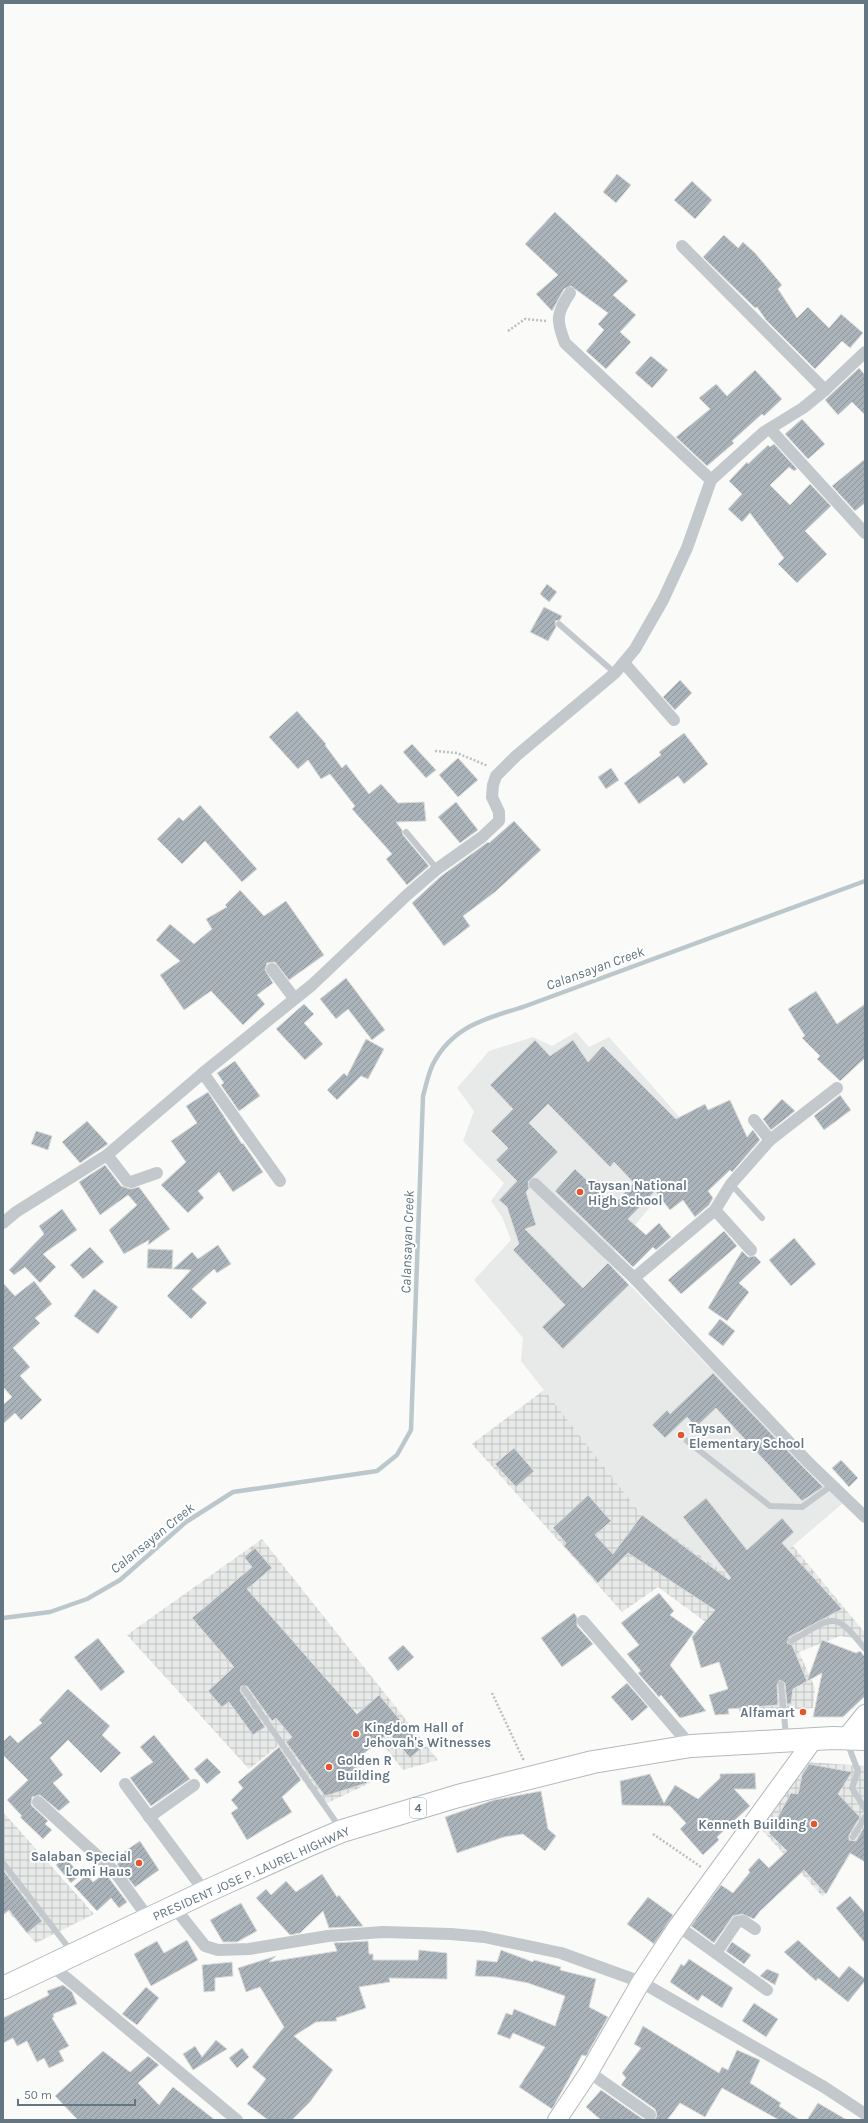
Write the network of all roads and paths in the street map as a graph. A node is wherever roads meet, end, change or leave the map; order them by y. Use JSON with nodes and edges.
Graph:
{"nodes":[{"id":1,"x":682,"y":246,"type":"dead end"},
{"id":2,"x":570,"y":293,"type":"dead end"},
{"id":3,"x":558,"y":324,"type":"junction"},
{"id":4,"x":508,"y":331,"type":"dead end"},
{"id":5,"x":865,"y":352,"type":"edge"},
{"id":6,"x":825,"y":390,"type":"junction"},
{"id":7,"x":770,"y":429,"type":"junction"},
{"id":8,"x":711,"y":480,"type":"junction"},
{"id":9,"x":865,"y":533,"type":"edge"},
{"id":10,"x":559,"y":624,"type":"dead end"},
{"id":11,"x":624,"y":663,"type":"junction"},
{"id":12,"x":616,"y":673,"type":"junction"},
{"id":13,"x":674,"y":720,"type":"dead end"},
{"id":14,"x":435,"y":751,"type":"dead end"},
{"id":15,"x":502,"y":770,"type":"junction"},
{"id":16,"x":406,"y":832,"type":"dead end"},
{"id":17,"x":437,"y":869,"type":"junction"},
{"id":18,"x":272,"y":969,"type":"dead end"},
{"id":19,"x":294,"y":998,"type":"junction"},
{"id":20,"x":203,"y":1073,"type":"junction"},
{"id":21,"x":837,"y":1088,"type":"dead end"},
{"id":22,"x":754,"y":1120,"type":"dead end"},
{"id":23,"x":770,"y":1140,"type":"junction"},
{"id":24,"x":108,"y":1155,"type":"junction"},
{"id":25,"x":157,"y":1173,"type":"dead end"},
{"id":26,"x":280,"y":1181,"type":"dead end"},
{"id":27,"x":535,"y":1184,"type":"dead end"},
{"id":28,"x":732,"y":1184,"type":"junction"},
{"id":29,"x":715,"y":1210,"type":"junction"},
{"id":30,"x":762,"y":1218,"type":"dead end"},
{"id":31,"x":3,"y":1223,"type":"edge"},
{"id":32,"x":751,"y":1250,"type":"dead end"},
{"id":33,"x":634,"y":1278,"type":"junction"},
{"id":34,"x":687,"y":1441,"type":"dead end"},
{"id":35,"x":831,"y":1486,"type":"junction"},
{"id":36,"x":865,"y":1517,"type":"edge"},
{"id":37,"x":583,"y":1621,"type":"dead end"},
{"id":38,"x":792,"y":1641,"type":"dead end"},
{"id":39,"x":865,"y":1649,"type":"edge"},
{"id":40,"x":781,"y":1684,"type":"dead end"},
{"id":41,"x":244,"y":1689,"type":"dead end"},
{"id":42,"x":492,"y":1693,"type":"dead end"},
{"id":43,"x":865,"y":1714,"type":"edge"},
{"id":44,"x":814,"y":1739,"type":"junction"},
{"id":45,"x":855,"y":1739,"type":"edge"},
{"id":46,"x":787,"y":1740,"type":"junction"},
{"id":47,"x":691,"y":1746,"type":"junction"},
{"id":48,"x":531,"y":1777,"type":"junction"},
{"id":49,"x":125,"y":1784,"type":"dead end"},
{"id":50,"x":194,"y":1785,"type":"dead end"},
{"id":51,"x":38,"y":1802,"type":"dead end"},
{"id":52,"x":865,"y":1809,"type":"edge"},
{"id":53,"x":149,"y":1817,"type":"junction"},
{"id":54,"x":865,"y":1817,"type":"edge"},
{"id":55,"x":342,"y":1831,"type":"junction"},
{"id":56,"x":653,"y":1834,"type":"dead end"},
{"id":57,"x":853,"y":1837,"type":"dead end"},
{"id":58,"x":3,"y":1863,"type":"edge"},
{"id":59,"x":714,"y":1877,"type":"junction"},
{"id":60,"x":205,"y":1892,"type":"junction"},
{"id":61,"x":174,"y":1907,"type":"junction"},
{"id":62,"x":149,"y":1918,"type":"junction"},
{"id":63,"x":678,"y":1926,"type":"junction"},
{"id":64,"x":755,"y":1929,"type":"dead end"},
{"id":65,"x":716,"y":1953,"type":"junction"},
{"id":66,"x":75,"y":1955,"type":"junction"},
{"id":67,"x":51,"y":1965,"type":"junction"},
{"id":68,"x":641,"y":1982,"type":"junction"},
{"id":69,"x":3,"y":1988,"type":"edge"},
{"id":70,"x":767,"y":1990,"type":"dead end"},
{"id":71,"x":589,"y":2072,"type":"junction"},
{"id":72,"x":863,"y":2112,"type":"edge"},
{"id":73,"x":650,"y":2115,"type":"dead end"},
{"id":74,"x":237,"y":2120,"type":"edge"},
{"id":75,"x":557,"y":2120,"type":"edge"}],
"edges":[{"from":1,"to":6,"type":"street"},
{"from":2,"to":3,"type":"street"},
{"from":3,"to":4,"type":"path"},
{"from":3,"to":8,"type":"street"},
{"from":5,"to":6,"type":"street"},
{"from":6,"to":7,"type":"street"},
{"from":7,"to":8,"type":"street"},
{"from":7,"to":9,"type":"street"},
{"from":8,"to":11,"type":"street"},
{"from":10,"to":12,"type":"lane"},
{"from":11,"to":12,"type":"street"},
{"from":11,"to":13,"type":"street"},
{"from":12,"to":15,"type":"street"},
{"from":14,"to":15,"type":"path"},
{"from":15,"to":17,"type":"street"},
{"from":16,"to":17,"type":"lane"},
{"from":17,"to":19,"type":"street"},
{"from":18,"to":19,"type":"street"},
{"from":19,"to":20,"type":"street"},
{"from":20,"to":24,"type":"street"},
{"from":20,"to":26,"type":"street"},
{"from":21,"to":23,"type":"street"},
{"from":22,"to":23,"type":"street"},
{"from":23,"to":28,"type":"street"},
{"from":24,"to":25,"type":"street"},
{"from":24,"to":31,"type":"street"},
{"from":27,"to":33,"type":"street"},
{"from":28,"to":29,"type":"street"},
{"from":28,"to":30,"type":"lane"},
{"from":29,"to":32,"type":"street"},
{"from":29,"to":33,"type":"street"},
{"from":33,"to":35,"type":"street"},
{"from":34,"to":35,"type":"lane"},
{"from":35,"to":36,"type":"street"},
{"from":37,"to":47,"type":"street"},
{"from":38,"to":39,"type":"lane"},
{"from":40,"to":46,"type":"lane"},
{"from":41,"to":55,"type":"lane"},
{"from":42,"to":48,"type":"path"},
{"from":43,"to":45,"type":"street"},
{"from":44,"to":45,"type":"highway","name":"PRESIDENT JOSE P. LAUREL HIGHWAY","number":"4"},
{"from":44,"to":46,"type":"highway","name":"PRESIDENT JOSE P. LAUREL HIGHWAY","number":"4"},
{"from":44,"to":59,"type":"street"},
{"from":45,"to":52,"type":"lane"},
{"from":46,"to":47,"type":"highway","name":"PRESIDENT JOSE P. LAUREL HIGHWAY","number":"4"},
{"from":47,"to":48,"type":"highway","name":"PRESIDENT JOSE P. LAUREL HIGHWAY","number":"4"},
{"from":48,"to":55,"type":"highway","name":"PRESIDENT JOSE P. LAUREL HIGHWAY","number":"4"},
{"from":49,"to":53,"type":"street"},
{"from":50,"to":53,"type":"street"},
{"from":51,"to":62,"type":"street"},
{"from":53,"to":60,"type":"street"},
{"from":54,"to":57,"type":"lane"},
{"from":55,"to":60,"type":"highway","name":"PRESIDENT JOSE P. LAUREL HIGHWAY","number":"4"},
{"from":56,"to":59,"type":"path"},
{"from":58,"to":66,"type":"lane"},
{"from":59,"to":63,"type":"street"},
{"from":60,"to":61,"type":"highway","name":"PRESIDENT JOSE P. LAUREL HIGHWAY","number":"4"},
{"from":61,"to":62,"type":"highway","name":"PRESIDENT JOSE P. LAUREL HIGHWAY","number":"4"},
{"from":61,"to":68,"type":"street"},
{"from":62,"to":66,"type":"highway","name":"PRESIDENT JOSE P. LAUREL HIGHWAY","number":"4"},
{"from":63,"to":65,"type":"street"},
{"from":63,"to":68,"type":"street"},
{"from":64,"to":65,"type":"street"},
{"from":65,"to":70,"type":"street"},
{"from":66,"to":67,"type":"highway","name":"PRESIDENT JOSE P. LAUREL HIGHWAY","number":"4"},
{"from":67,"to":69,"type":"highway","name":"PRESIDENT JOSE P. LAUREL HIGHWAY","number":"4"},
{"from":67,"to":74,"type":"street"},
{"from":68,"to":71,"type":"street"},
{"from":68,"to":72,"type":"street"},
{"from":71,"to":73,"type":"street"},
{"from":71,"to":75,"type":"street"}]}
